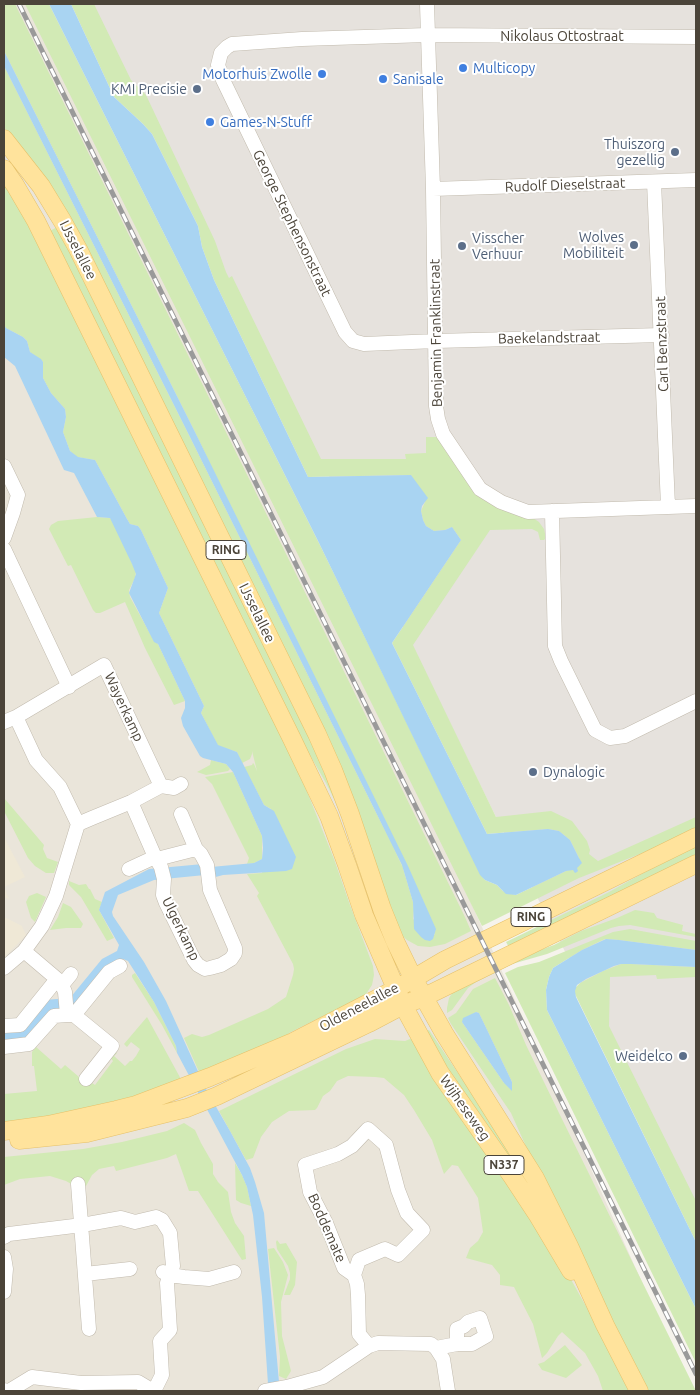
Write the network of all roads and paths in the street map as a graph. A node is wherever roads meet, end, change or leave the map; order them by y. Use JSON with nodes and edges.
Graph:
{"nodes":[{"id":1,"x":427,"y":4,"type":"edge"},
{"id":2,"x":427,"y":35,"type":"junction"},
{"id":3,"x":696,"y":38,"type":"edge"},
{"id":4,"x":4,"y":139,"type":"edge"},
{"id":5,"x":4,"y":169,"type":"edge"},
{"id":6,"x":696,"y":180,"type":"edge"},
{"id":7,"x":654,"y":182,"type":"junction"},
{"id":8,"x":433,"y":189,"type":"junction"},
{"id":9,"x":662,"y":335,"type":"junction"},
{"id":10,"x":436,"y":341,"type":"junction"},
{"id":11,"x":4,"y":466,"type":"edge"},
{"id":12,"x":668,"y":506,"type":"junction"},
{"id":13,"x":696,"y":506,"type":"edge"},
{"id":14,"x":552,"y":511,"type":"junction"},
{"id":15,"x":4,"y":538,"type":"edge"},
{"id":16,"x":4,"y":550,"type":"edge"},
{"id":17,"x":68,"y":687,"type":"junction"},
{"id":18,"x":696,"y":701,"type":"edge"},
{"id":19,"x":10,"y":720,"type":"edge"},
{"id":20,"x":181,"y":784,"type":"dead end"},
{"id":21,"x":161,"y":786,"type":"junction"},
{"id":22,"x":131,"y":802,"type":"junction"},
{"id":23,"x":181,"y":814,"type":"dead end"},
{"id":24,"x":78,"y":824,"type":"junction"},
{"id":25,"x":696,"y":837,"type":"edge"},
{"id":26,"x":196,"y":849,"type":"junction"},
{"id":27,"x":696,"y":864,"type":"edge"},
{"id":28,"x":159,"y":866,"type":"junction"},
{"id":29,"x":129,"y":869,"type":"dead end"},
{"id":30,"x":24,"y":951,"type":"junction"},
{"id":31,"x":120,"y":966,"type":"dead end"},
{"id":32,"x":4,"y":968,"type":"edge"},
{"id":33,"x":413,"y":978,"type":"junction"},
{"id":34,"x":396,"y":989,"type":"junction"},
{"id":35,"x":66,"y":997,"type":"junction"},
{"id":36,"x":424,"y":997,"type":"junction"},
{"id":37,"x":403,"y":1005,"type":"junction"},
{"id":38,"x":4,"y":1026,"type":"edge"},
{"id":39,"x":4,"y":1047,"type":"edge"},
{"id":40,"x":86,"y":1079,"type":"dead end"},
{"id":41,"x":4,"y":1130,"type":"edge"},
{"id":42,"x":4,"y":1142,"type":"edge"},
{"id":43,"x":78,"y":1184,"type":"dead end"},
{"id":44,"x":82,"y":1225,"type":"junction"},
{"id":45,"x":4,"y":1237,"type":"edge"},
{"id":46,"x":4,"y":1257,"type":"edge"},
{"id":47,"x":130,"y":1269,"type":"dead end"},
{"id":48,"x":234,"y":1272,"type":"dead end"},
{"id":49,"x":166,"y":1273,"type":"junction"},
{"id":50,"x":85,"y":1274,"type":"junction"},
{"id":51,"x":354,"y":1274,"type":"junction"},
{"id":52,"x":4,"y":1292,"type":"edge"},
{"id":53,"x":605,"y":1325,"type":"junction"},
{"id":54,"x":89,"y":1329,"type":"dead end"},
{"id":55,"x":457,"y":1344,"type":"dead end"},
{"id":56,"x":369,"y":1346,"type":"junction"},
{"id":57,"x":436,"y":1348,"type":"junction"},
{"id":58,"x":5,"y":1386,"type":"edge"},
{"id":59,"x":150,"y":1390,"type":"edge"},
{"id":60,"x":265,"y":1391,"type":"edge"},
{"id":61,"x":448,"y":1391,"type":"edge"},
{"id":62,"x":639,"y":1391,"type":"edge"}],
"edges":[{"from":1,"to":2,"type":"street","name":"Benjamin Franklinstraat"},
{"from":2,"to":3,"type":"street","name":"Nikolaus Ottostraat"},
{"from":2,"to":8,"type":"street","name":"Benjamin Franklinstraat"},
{"from":2,"to":10,"type":"street","name":"George Stephensonstraat"},
{"from":4,"to":33,"type":"main road","name":"IJsselallee","number":"RING"},
{"from":5,"to":34,"type":"main road","name":"IJsselallee","number":"RING"},
{"from":6,"to":7,"type":"street","name":"Rudolf Dieselstraat"},
{"from":7,"to":8,"type":"street","name":"Rudolf Dieselstraat"},
{"from":7,"to":9,"type":"street","name":"Carl Benzstraat"},
{"from":8,"to":10,"type":"street","name":"Benjamin Franklinstraat"},
{"from":9,"to":10,"type":"street","name":"Baekelandstraat"},
{"from":9,"to":12,"type":"street","name":"Carl Benzstraat"},
{"from":10,"to":14,"type":"street","name":"Benjamin Franklinstraat"},
{"from":11,"to":15,"type":"street"},
{"from":12,"to":13,"type":"street","name":"Benjamin Franklinstraat"},
{"from":12,"to":14,"type":"street","name":"Benjamin Franklinstraat"},
{"from":14,"to":18,"type":"street"},
{"from":16,"to":17,"type":"street"},
{"from":17,"to":19,"type":"street","name":"Wayerkamp"},
{"from":17,"to":21,"type":"street","name":"Wayerkamp"},
{"from":19,"to":24,"type":"street","name":"Wayerkamp"},
{"from":20,"to":21,"type":"street"},
{"from":21,"to":22,"type":"street"},
{"from":22,"to":24,"type":"street"},
{"from":22,"to":28,"type":"street","name":"Ulgerkamp"},
{"from":23,"to":26,"type":"street","name":"Ulgerkamp"},
{"from":24,"to":30,"type":"street"},
{"from":25,"to":33,"type":"main road","name":"Oldeneelallee","number":"RING"},
{"from":26,"to":28,"type":"street"},
{"from":26,"to":28,"type":"street","name":"Ulgerkamp"},
{"from":27,"to":36,"type":"main road","name":"Oldeneelallee","number":"RING"},
{"from":28,"to":29,"type":"street"},
{"from":30,"to":32,"type":"street"},
{"from":30,"to":35,"type":"street"},
{"from":31,"to":35,"type":"street"},
{"from":33,"to":34,"type":"main road","name":"Oldeneelallee"},
{"from":33,"to":36,"type":"main road","name":"IJsselallee","number":"N337"},
{"from":34,"to":37,"type":"main road","name":"Wijheseweg","number":"RING"},
{"from":34,"to":41,"type":"main road","name":"Oldeneelallee"},
{"from":35,"to":38,"type":"street"},
{"from":35,"to":39,"type":"street"},
{"from":35,"to":40,"type":"street"},
{"from":36,"to":37,"type":"main road","name":"Oldeneelallee","number":"RING"},
{"from":36,"to":53,"type":"main road","name":"Wijheseweg","number":"N337"},
{"from":37,"to":42,"type":"main road","name":"Oldeneelallee"},
{"from":37,"to":53,"type":"main road","name":"Wijheseweg","number":"N337"},
{"from":43,"to":44,"type":"street"},
{"from":44,"to":45,"type":"street"},
{"from":44,"to":49,"type":"street"},
{"from":44,"to":50,"type":"street"},
{"from":46,"to":52,"type":"street"},
{"from":47,"to":50,"type":"street"},
{"from":48,"to":49,"type":"street"},
{"from":49,"to":59,"type":"street"},
{"from":50,"to":54,"type":"street"},
{"from":51,"to":51,"type":"street","name":"Boddemate"},
{"from":51,"to":56,"type":"street","name":"Boddemate"},
{"from":53,"to":62,"type":"main road","name":"Wijheseweg","number":"N337"},
{"from":55,"to":57,"type":"street"},
{"from":56,"to":57,"type":"street"},
{"from":56,"to":60,"type":"street"},
{"from":57,"to":61,"type":"street"},
{"from":58,"to":59,"type":"street"}]}
